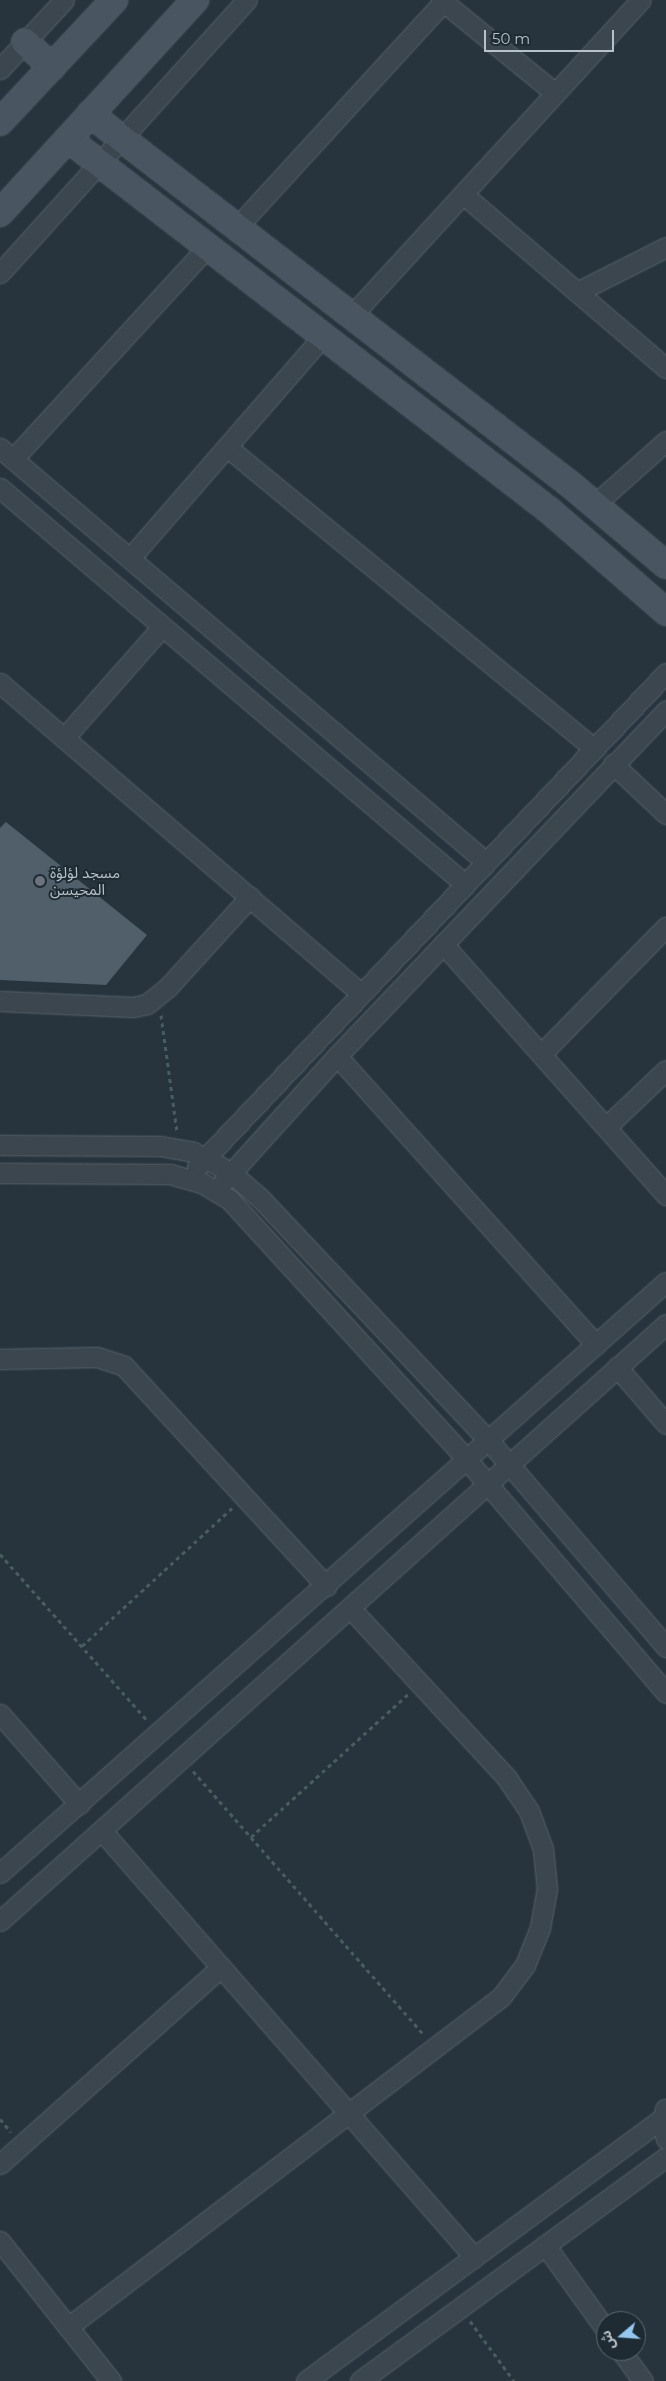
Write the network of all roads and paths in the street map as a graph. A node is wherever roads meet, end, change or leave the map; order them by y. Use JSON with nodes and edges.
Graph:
{"nodes":[{"id":1,"x":64,"y":0,"type":"edge"},
{"id":2,"x":114,"y":0,"type":"edge"},
{"id":3,"x":195,"y":0,"type":"edge"},
{"id":4,"x":247,"y":0,"type":"edge"},
{"id":5,"x":641,"y":0,"type":"edge"},
{"id":6,"x":442,"y":1,"type":"edge"},
{"id":7,"x":25,"y":42,"type":"junction"},
{"id":8,"x":52,"y":66,"type":"junction"},
{"id":9,"x":0,"y":69,"type":"edge"},
{"id":10,"x":555,"y":93,"type":"junction"},
{"id":11,"x":90,"y":114,"type":"junction"},
{"id":12,"x":0,"y":122,"type":"edge"},
{"id":13,"x":121,"y":138,"type":"junction"},
{"id":14,"x":68,"y":139,"type":"junction"},
{"id":15,"x":99,"y":163,"type":"junction"},
{"id":16,"x":464,"y":195,"type":"junction"},
{"id":17,"x":0,"y":213,"type":"edge"},
{"id":18,"x":237,"y":227,"type":"junction"},
{"id":19,"x":208,"y":247,"type":"junction"},
{"id":20,"x":666,"y":247,"type":"edge"},
{"id":21,"x":0,"y":273,"type":"edge"},
{"id":22,"x":577,"y":292,"type":"junction"},
{"id":23,"x":352,"y":315,"type":"junction"},
{"id":24,"x":323,"y":336,"type":"junction"},
{"id":25,"x":666,"y":368,"type":"edge"},
{"id":26,"x":666,"y":441,"type":"edge"},
{"id":27,"x":227,"y":447,"type":"junction"},
{"id":28,"x":6,"y":453,"type":"edge"},
{"id":29,"x":571,"y":485,"type":"junction"},
{"id":30,"x":0,"y":488,"type":"edge"},
{"id":31,"x":595,"y":504,"type":"junction"},
{"id":32,"x":550,"y":511,"type":"junction"},
{"id":33,"x":130,"y":558,"type":"junction"},
{"id":34,"x":666,"y":565,"type":"edge"},
{"id":35,"x":666,"y":612,"type":"edge"},
{"id":36,"x":162,"y":627,"type":"junction"},
{"id":37,"x":666,"y":673,"type":"edge"},
{"id":38,"x":1,"y":686,"type":"edge"},
{"id":39,"x":666,"y":710,"type":"edge"},
{"id":40,"x":64,"y":738,"type":"junction"},
{"id":41,"x":594,"y":748,"type":"junction"},
{"id":42,"x":613,"y":764,"type":"junction"},
{"id":43,"x":666,"y":814,"type":"edge"},
{"id":44,"x":486,"y":862,"type":"junction"},
{"id":45,"x":465,"y":884,"type":"junction"},
{"id":46,"x":250,"y":897,"type":"junction"},
{"id":47,"x":666,"y":926,"type":"edge"},
{"id":48,"x":443,"y":944,"type":"junction"},
{"id":49,"x":361,"y":993,"type":"junction"},
{"id":50,"x":158,"y":997,"type":"junction"},
{"id":51,"x":0,"y":1001,"type":"edge"},
{"id":52,"x":542,"y":1053,"type":"junction"},
{"id":53,"x":337,"y":1056,"type":"junction"},
{"id":54,"x":666,"y":1070,"type":"edge"},
{"id":55,"x":607,"y":1126,"type":"junction"},
{"id":56,"x":0,"y":1145,"type":"edge"},
{"id":57,"x":179,"y":1148,"type":"junction"},
{"id":58,"x":206,"y":1158,"type":"junction"},
{"id":59,"x":230,"y":1172,"type":"junction"},
{"id":60,"x":0,"y":1173,"type":"edge"},
{"id":61,"x":186,"y":1178,"type":"junction"},
{"id":62,"x":217,"y":1191,"type":"junction"},
{"id":63,"x":666,"y":1196,"type":"edge"},
{"id":64,"x":666,"y":1282,"type":"edge"},
{"id":65,"x":666,"y":1324,"type":"edge"},
{"id":66,"x":596,"y":1346,"type":"junction"},
{"id":67,"x":0,"y":1359,"type":"edge"},
{"id":68,"x":617,"y":1366,"type":"junction"},
{"id":69,"x":666,"y":1424,"type":"edge"},
{"id":70,"x":489,"y":1441,"type":"junction"},
{"id":71,"x":467,"y":1460,"type":"junction"},
{"id":72,"x":510,"y":1466,"type":"junction"},
{"id":73,"x":489,"y":1485,"type":"junction"},
{"id":74,"x":245,"y":1496,"type":"junction"},
{"id":75,"x":0,"y":1554,"type":"edge"},
{"id":76,"x":326,"y":1586,"type":"junction"},
{"id":77,"x":350,"y":1608,"type":"junction"},
{"id":78,"x":82,"y":1646,"type":"junction"},
{"id":79,"x":666,"y":1647,"type":"edge"},
{"id":80,"x":420,"y":1684,"type":"junction"},
{"id":81,"x":666,"y":1693,"type":"edge"},
{"id":82,"x":0,"y":1714,"type":"edge"},
{"id":83,"x":158,"y":1732,"type":"junction"},
{"id":84,"x":182,"y":1758,"type":"junction"},
{"id":85,"x":79,"y":1804,"type":"junction"},
{"id":86,"x":102,"y":1831,"type":"junction"},
{"id":87,"x":251,"y":1837,"type":"junction"},
{"id":88,"x":0,"y":1873,"type":"edge"},
{"id":89,"x":0,"y":1922,"type":"edge"},
{"id":90,"x":221,"y":1967,"type":"junction"},
{"id":91,"x":435,"y":2047,"type":"junction"},
{"id":92,"x":348,"y":2113,"type":"junction"},
{"id":93,"x":665,"y":2113,"type":"edge"},
{"id":94,"x":666,"y":2139,"type":"edge"},
{"id":95,"x":666,"y":2157,"type":"edge"},
{"id":96,"x":0,"y":2164,"type":"edge"},
{"id":97,"x":0,"y":2241,"type":"edge"},
{"id":98,"x":545,"y":2245,"type":"junction"},
{"id":99,"x":474,"y":2257,"type":"junction"},
{"id":100,"x":461,"y":2307,"type":"junction"},
{"id":101,"x":596,"y":2316,"type":"edge"},
{"id":102,"x":68,"y":2327,"type":"junction"},
{"id":103,"x":628,"y":2361,"type":"edge"},
{"id":104,"x":111,"y":2381,"type":"edge"},
{"id":105,"x":306,"y":2381,"type":"edge"},
{"id":106,"x":360,"y":2381,"type":"edge"},
{"id":107,"x":514,"y":2381,"type":"edge"},
{"id":108,"x":643,"y":2381,"type":"edge"}],
"edges":[{"from":1,"to":7,"type":"street"},
{"from":2,"to":8,"type":"street"},
{"from":3,"to":11,"type":"street"},
{"from":4,"to":13,"type":"street"},
{"from":5,"to":10,"type":"street"},
{"from":6,"to":10,"type":"street"},
{"from":6,"to":18,"type":"street"},
{"from":7,"to":8,"type":"street"},
{"from":7,"to":9,"type":"street"},
{"from":8,"to":12,"type":"street"},
{"from":10,"to":16,"type":"street"},
{"from":11,"to":13,"type":"street"},
{"from":11,"to":14,"type":"street"},
{"from":13,"to":15,"type":"street"},
{"from":13,"to":18,"type":"street"},
{"from":14,"to":15,"type":"street"},
{"from":14,"to":17,"type":"street"},
{"from":15,"to":19,"type":"street"},
{"from":15,"to":21,"type":"street"},
{"from":16,"to":22,"type":"street"},
{"from":16,"to":23,"type":"street"},
{"from":18,"to":23,"type":"street"},
{"from":19,"to":24,"type":"street"},
{"from":19,"to":28,"type":"street"},
{"from":20,"to":22,"type":"street"},
{"from":22,"to":25,"type":"street"},
{"from":23,"to":29,"type":"street"},
{"from":24,"to":27,"type":"street"},
{"from":24,"to":32,"type":"street"},
{"from":26,"to":31,"type":"street"},
{"from":27,"to":33,"type":"street"},
{"from":27,"to":41,"type":"street"},
{"from":28,"to":33,"type":"street"},
{"from":29,"to":31,"type":"street"},
{"from":29,"to":32,"type":"street"},
{"from":30,"to":36,"type":"street"},
{"from":31,"to":34,"type":"street"},
{"from":32,"to":35,"type":"street"},
{"from":33,"to":44,"type":"street"},
{"from":36,"to":40,"type":"street"},
{"from":36,"to":45,"type":"street"},
{"from":37,"to":41,"type":"street"},
{"from":38,"to":40,"type":"street"},
{"from":39,"to":42,"type":"street"},
{"from":40,"to":46,"type":"street"},
{"from":41,"to":44,"type":"street"},
{"from":42,"to":43,"type":"street"},
{"from":42,"to":48,"type":"street"},
{"from":44,"to":45,"type":"street"},
{"from":45,"to":49,"type":"street"},
{"from":46,"to":49,"type":"street"},
{"from":46,"to":50,"type":"street"},
{"from":47,"to":52,"type":"street"},
{"from":48,"to":52,"type":"street"},
{"from":48,"to":53,"type":"street"},
{"from":49,"to":58,"type":"street"},
{"from":50,"to":51,"type":"street"},
{"from":50,"to":57,"type":"path"},
{"from":52,"to":55,"type":"street"},
{"from":53,"to":59,"type":"street"},
{"from":53,"to":66,"type":"street"},
{"from":54,"to":55,"type":"street"},
{"from":55,"to":63,"type":"street"},
{"from":56,"to":57,"type":"street"},
{"from":57,"to":58,"type":"street"},
{"from":58,"to":59,"type":"street"},
{"from":58,"to":61,"type":"street"},
{"from":59,"to":62,"type":"street"},
{"from":59,"to":70,"type":"street"},
{"from":60,"to":61,"type":"street"},
{"from":61,"to":62,"type":"street"},
{"from":62,"to":71,"type":"street"},
{"from":64,"to":66,"type":"street"},
{"from":65,"to":68,"type":"street"},
{"from":66,"to":70,"type":"street"},
{"from":67,"to":74,"type":"street"},
{"from":68,"to":69,"type":"street"},
{"from":68,"to":72,"type":"street"},
{"from":70,"to":71,"type":"street"},
{"from":70,"to":72,"type":"street"},
{"from":71,"to":73,"type":"street"},
{"from":71,"to":76,"type":"street"},
{"from":72,"to":73,"type":"street"},
{"from":72,"to":79,"type":"street"},
{"from":73,"to":77,"type":"street"},
{"from":73,"to":81,"type":"street"},
{"from":74,"to":76,"type":"street"},
{"from":74,"to":78,"type":"path"},
{"from":75,"to":78,"type":"path"},
{"from":76,"to":83,"type":"street"},
{"from":77,"to":80,"type":"street"},
{"from":77,"to":84,"type":"street"},
{"from":78,"to":83,"type":"path"},
{"from":80,"to":87,"type":"path"},
{"from":80,"to":91,"type":"street"},
{"from":82,"to":85,"type":"street"},
{"from":83,"to":85,"type":"street"},
{"from":84,"to":86,"type":"street"},
{"from":84,"to":87,"type":"path"},
{"from":85,"to":88,"type":"street"},
{"from":86,"to":89,"type":"street"},
{"from":86,"to":90,"type":"street"},
{"from":87,"to":91,"type":"path"},
{"from":90,"to":92,"type":"street"},
{"from":90,"to":96,"type":"street"},
{"from":91,"to":92,"type":"street"},
{"from":92,"to":99,"type":"street"},
{"from":92,"to":102,"type":"street"},
{"from":93,"to":94,"type":"street"},
{"from":93,"to":99,"type":"street"},
{"from":95,"to":98,"type":"street"},
{"from":97,"to":102,"type":"street"},
{"from":98,"to":100,"type":"street"},
{"from":98,"to":101,"type":"street"},
{"from":99,"to":105,"type":"street"},
{"from":100,"to":106,"type":"street"},
{"from":100,"to":107,"type":"path"},
{"from":102,"to":104,"type":"street"},
{"from":103,"to":108,"type":"street"}]}
